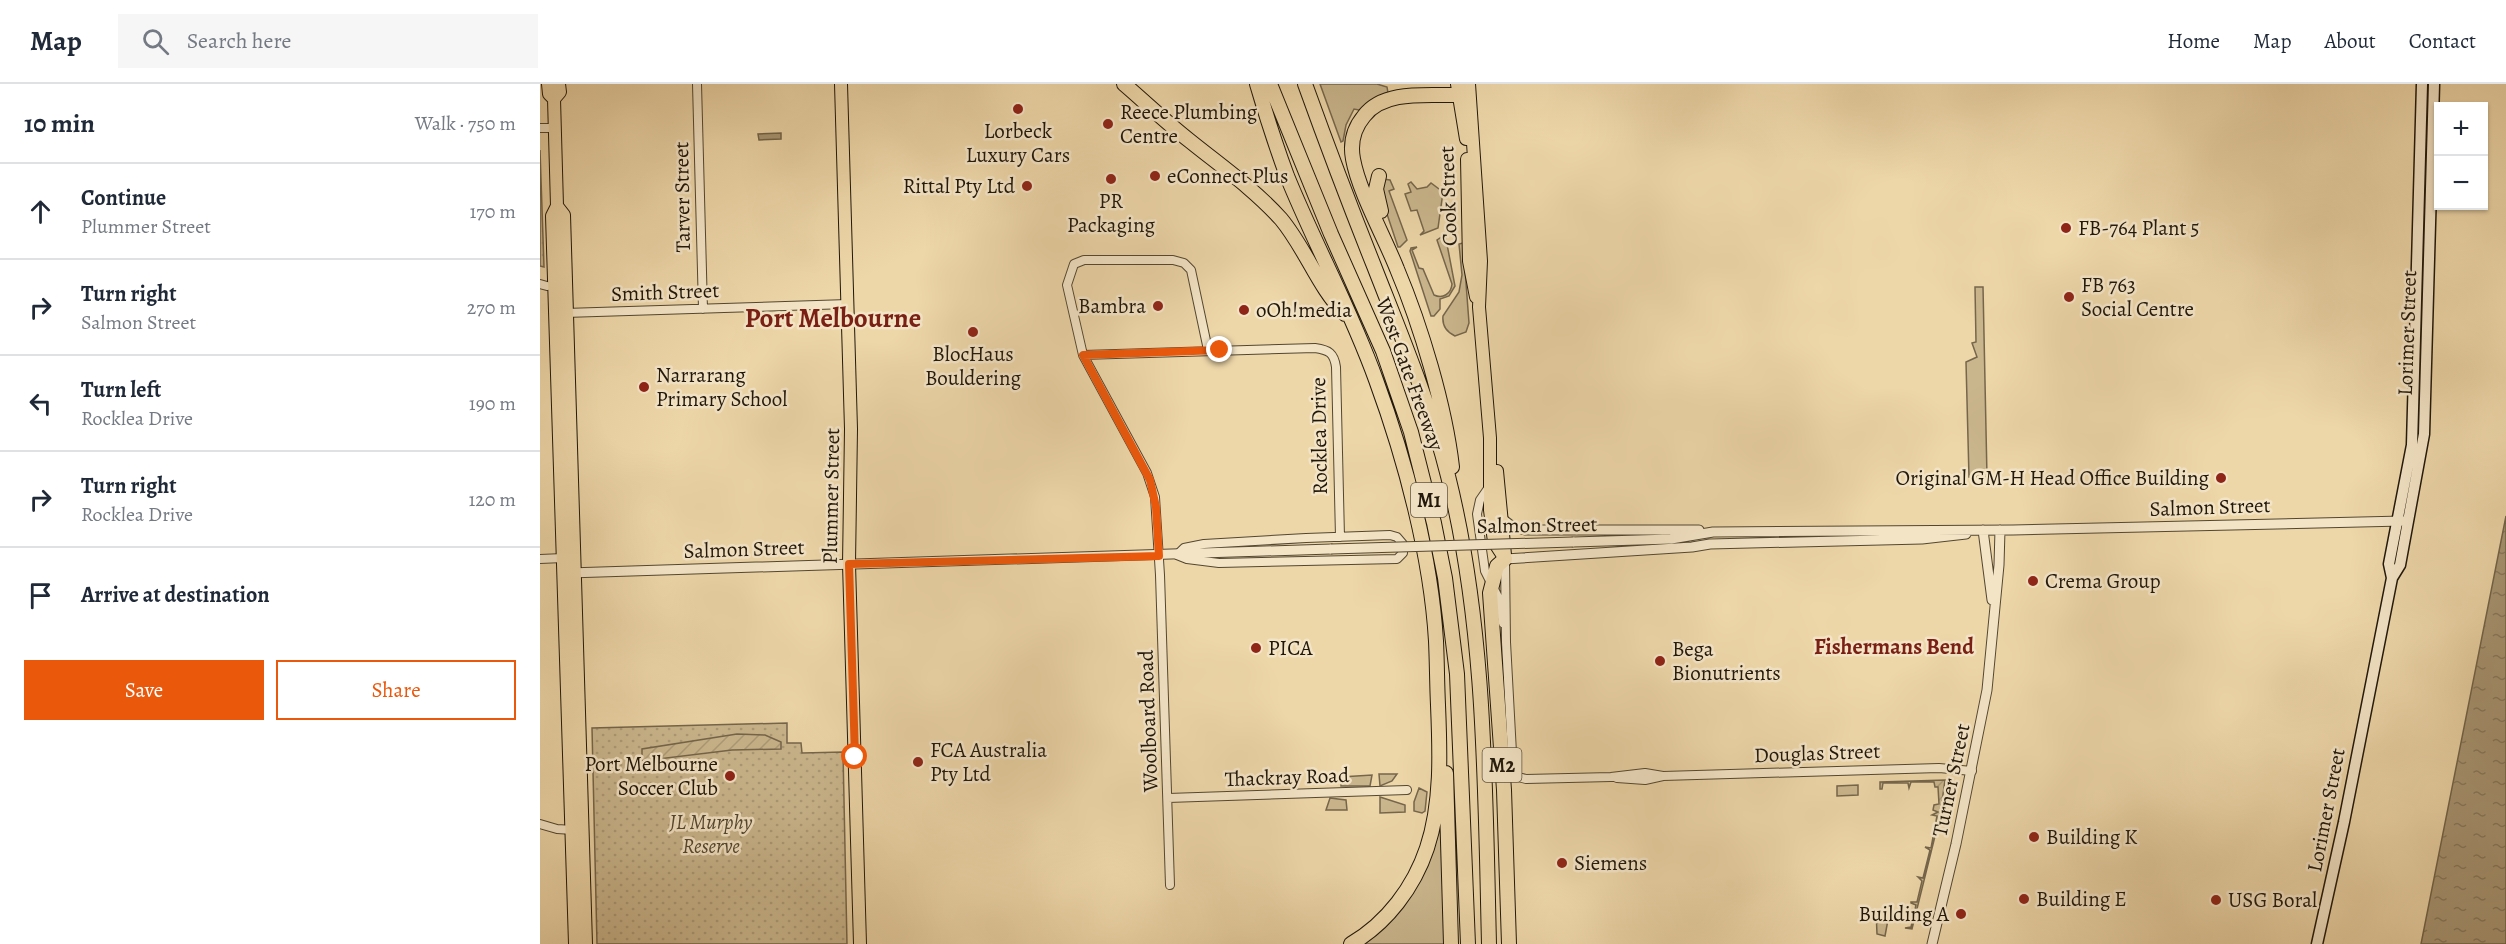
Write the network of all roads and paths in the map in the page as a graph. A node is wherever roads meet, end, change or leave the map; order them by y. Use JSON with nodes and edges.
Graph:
{"nodes":[{"id":1,"x":697,"y":84,"type":"edge"},
{"id":2,"x":842,"y":84,"type":"edge"},
{"id":3,"x":1124,"y":84,"type":"edge"},
{"id":4,"x":1130,"y":84,"type":"edge"},
{"id":5,"x":1257,"y":84,"type":"edge"},
{"id":6,"x":1270,"y":84,"type":"edge"},
{"id":7,"x":1305,"y":84,"type":"edge"},
{"id":8,"x":2422,"y":84,"type":"edge"},
{"id":9,"x":2434,"y":84,"type":"edge"},
{"id":10,"x":1463,"y":89,"type":"edge"},
{"id":11,"x":554,"y":90,"type":"edge"},
{"id":12,"x":1145,"y":102,"type":"junction"},
{"id":13,"x":548,"y":128,"type":"edge"},
{"id":14,"x":1379,"y":176,"type":"dead end"},
{"id":15,"x":558,"y":212,"type":"junction"},
{"id":16,"x":1397,"y":268,"type":"junction"},
{"id":17,"x":848,"y":304,"type":"junction"},
{"id":18,"x":703,"y":309,"type":"junction"},
{"id":19,"x":561,"y":313,"type":"junction"},
{"id":20,"x":1353,"y":322,"type":"junction"},
{"id":21,"x":1208,"y":350,"type":"junction"},
{"id":22,"x":1083,"y":355,"type":"junction"},
{"id":23,"x":1490,"y":438,"type":"junction"},
{"id":24,"x":1490,"y":483,"type":"junction"},
{"id":25,"x":1501,"y":518,"type":"junction"},
{"id":26,"x":2403,"y":521,"type":"junction"},
{"id":27,"x":1458,"y":522,"type":"junction"},
{"id":28,"x":1533,"y":530,"type":"junction"},
{"id":29,"x":1983,"y":531,"type":"junction"},
{"id":30,"x":2000,"y":531,"type":"junction"},
{"id":31,"x":1713,"y":532,"type":"junction"},
{"id":32,"x":1864,"y":536,"type":"junction"},
{"id":33,"x":1340,"y":537,"type":"junction"},
{"id":34,"x":1671,"y":539,"type":"junction"},
{"id":35,"x":1710,"y":544,"type":"junction"},
{"id":36,"x":1177,"y":555,"type":"junction"},
{"id":37,"x":1159,"y":556,"type":"junction"},
{"id":38,"x":1536,"y":557,"type":"junction"},
{"id":39,"x":563,"y":558,"type":"junction"},
{"id":40,"x":540,"y":559,"type":"edge"},
{"id":41,"x":1505,"y":559,"type":"junction"},
{"id":42,"x":849,"y":564,"type":"junction"},
{"id":43,"x":569,"y":573,"type":"junction"},
{"id":44,"x":1491,"y":586,"type":"junction"},
{"id":45,"x":1472,"y":602,"type":"junction"},
{"id":46,"x":1993,"y":620,"type":"junction"},
{"id":47,"x":1436,"y":639,"type":"junction"},
{"id":48,"x":1506,"y":642,"type":"junction"},
{"id":49,"x":1972,"y":771,"type":"junction"},
{"id":50,"x":1407,"y":790,"type":"dead end"},
{"id":51,"x":1168,"y":798,"type":"junction"},
{"id":52,"x":540,"y":824,"type":"edge"},
{"id":53,"x":577,"y":830,"type":"junction"},
{"id":54,"x":1170,"y":885,"type":"dead end"},
{"id":55,"x":575,"y":944,"type":"edge"},
{"id":56,"x":586,"y":944,"type":"edge"},
{"id":57,"x":860,"y":944,"type":"edge"},
{"id":58,"x":1351,"y":944,"type":"edge"},
{"id":59,"x":1451,"y":944,"type":"edge"},
{"id":60,"x":1468,"y":944,"type":"edge"},
{"id":61,"x":1489,"y":944,"type":"edge"},
{"id":62,"x":1509,"y":944,"type":"edge"},
{"id":63,"x":1932,"y":944,"type":"edge"},
{"id":64,"x":2316,"y":944,"type":"edge"}],
"edges":[{"from":1,"to":18,"type":"street","name":"Tarver Street"},
{"from":2,"to":17,"type":"main road","name":"Plummer Street"},
{"from":3,"to":12,"type":"highway"},
{"from":4,"to":12,"type":"highway"},
{"from":5,"to":20,"type":"highway","number":"M1"},
{"from":6,"to":60,"type":"highway","name":"West Gate Freeway","number":"M1"},
{"from":7,"to":27,"type":"highway","name":"West Gate Freeway","number":"M1"},
{"from":8,"to":26,"type":"main road","name":"Lorimer Street"},
{"from":9,"to":26,"type":"main road","name":"Lorimer Street"},
{"from":10,"to":16,"type":"highway"},
{"from":10,"to":23,"type":"main road","name":"Cook Street"},
{"from":11,"to":13,"type":"main road"},
{"from":11,"to":15,"type":"main road"},
{"from":12,"to":20,"type":"highway"},
{"from":13,"to":15,"type":"main road"},
{"from":14,"to":16,"type":"highway"},
{"from":15,"to":19,"type":"main road"},
{"from":16,"to":27,"type":"highway"},
{"from":17,"to":18,"type":"street","name":"Smith Street"},
{"from":17,"to":42,"type":"main road","name":"Plummer Street"},
{"from":18,"to":19,"type":"street","name":"Smith Street"},
{"from":19,"to":39,"type":"main road"},
{"from":19,"to":43,"type":"main road"},
{"from":20,"to":47,"type":"highway","number":"M1"},
{"from":21,"to":22,"type":"street","name":"Rocklea Drive"},
{"from":21,"to":22,"type":"street"},
{"from":21,"to":33,"type":"street","name":"Rocklea Drive"},
{"from":22,"to":37,"type":"street"},
{"from":23,"to":24,"type":"main road","name":"Cook Street"},
{"from":23,"to":25,"type":"main road","name":"Cook Street"},
{"from":24,"to":41,"type":"main road","name":"Cook Street"},
{"from":24,"to":44,"type":"street","name":"Cook Street"},
{"from":25,"to":28,"type":"street","name":"Salmon Street"},
{"from":25,"to":41,"type":"main road","name":"Cook Street"},
{"from":26,"to":30,"type":"street","name":"Salmon Street"},
{"from":26,"to":64,"type":"main road","name":"Lorimer Street"},
{"from":27,"to":45,"type":"highway","name":"West Gate Freeway","number":"M1"},
{"from":28,"to":31,"type":"street","name":"Salmon Street"},
{"from":28,"to":38,"type":"street"},
{"from":29,"to":30,"type":"street","name":"Salmon Street"},
{"from":29,"to":32,"type":"street","name":"Salmon Street"},
{"from":29,"to":46,"type":"street","name":"Turner Street"},
{"from":30,"to":46,"type":"street","name":"Turner Street"},
{"from":31,"to":32,"type":"street","name":"Salmon Street"},
{"from":31,"to":34,"type":"street","name":"Salmon Street"},
{"from":32,"to":35,"type":"street","name":"Salmon Street"},
{"from":33,"to":36,"type":"street","name":"Salmon Street"},
{"from":33,"to":36,"type":"street","name":"Salmon Street"},
{"from":34,"to":35,"type":"street","name":"Salmon Street"},
{"from":34,"to":36,"type":"street","name":"Salmon Street","bridge":true},
{"from":35,"to":38,"type":"street","name":"Salmon Street"},
{"from":36,"to":37,"type":"street","name":"Salmon Street"},
{"from":37,"to":42,"type":"street","name":"Salmon Street"},
{"from":37,"to":51,"type":"street","name":"Woolboard Road"},
{"from":38,"to":41,"type":"street","name":"Salmon Street"},
{"from":39,"to":40,"type":"street"},
{"from":39,"to":43,"type":"main road"},
{"from":41,"to":44,"type":"highway","number":"M2"},
{"from":41,"to":48,"type":"street"},
{"from":42,"to":43,"type":"street","name":"Salmon Street"},
{"from":42,"to":57,"type":"main road","name":"Plummer Street"},
{"from":43,"to":53,"type":"main road"},
{"from":44,"to":48,"type":"street","name":"Cook Street"},
{"from":44,"to":62,"type":"highway","number":"M2"},
{"from":45,"to":61,"type":"highway","name":"West Gate Freeway","number":"M1"},
{"from":45,"to":62,"type":"highway","number":"M2"},
{"from":46,"to":49,"type":"street","name":"Turner Street"},
{"from":47,"to":58,"type":"highway"},
{"from":47,"to":59,"type":"highway","number":"M1"},
{"from":48,"to":49,"type":"street","name":"Douglas Street"},
{"from":49,"to":63,"type":"street","name":"Turner Street"},
{"from":50,"to":51,"type":"street","name":"Thackray Road"},
{"from":51,"to":54,"type":"street","name":"Woolboard Road"},
{"from":52,"to":53,"type":"street"},
{"from":53,"to":55,"type":"main road"},
{"from":53,"to":56,"type":"main road"}]}
